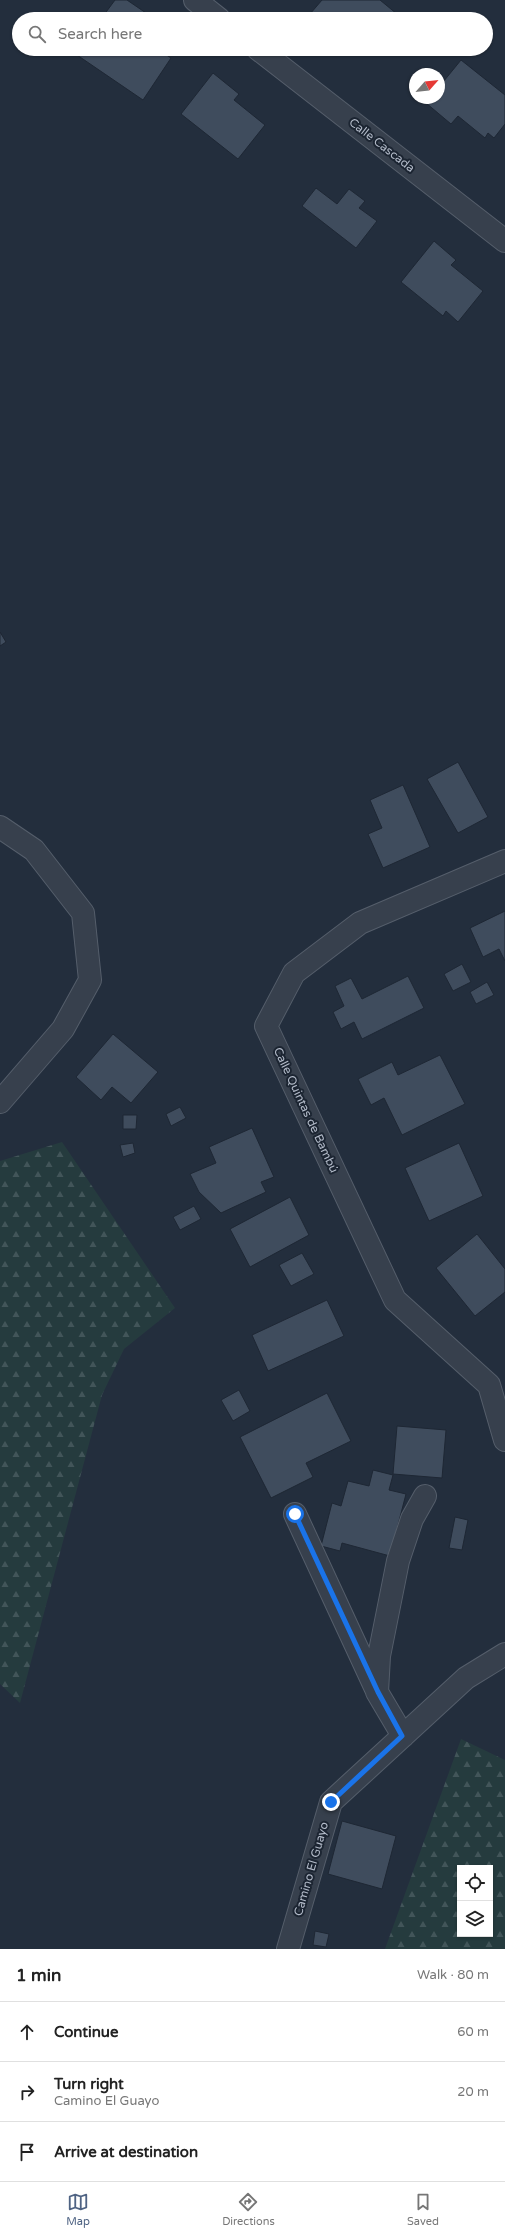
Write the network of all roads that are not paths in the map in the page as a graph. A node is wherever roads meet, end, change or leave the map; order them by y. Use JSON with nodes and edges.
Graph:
{"nodes":[{"id":1,"x":195,"y":0,"type":"edge"},
{"id":2,"x":211,"y":12,"type":"edge"},
{"id":3,"x":267,"y":56,"type":"edge"},
{"id":4,"x":505,"y":241,"type":"edge"},
{"id":5,"x":0,"y":827,"type":"edge"},
{"id":6,"x":505,"y":861,"type":"edge"},
{"id":7,"x":0,"y":1102,"type":"edge"},
{"id":8,"x":505,"y":1440,"type":"edge"},
{"id":9,"x":425,"y":1496,"type":"dead end"},
{"id":10,"x":295,"y":1514,"type":"dead end"},
{"id":11,"x":505,"y":1654,"type":"edge"},
{"id":12,"x":378,"y":1692,"type":"junction"},
{"id":13,"x":402,"y":1736,"type":"junction"},
{"id":14,"x":288,"y":1949,"type":"edge"}],
"edges":[{"from":1,"to":2,"type":"street"},
{"from":3,"to":4,"type":"street","name":"Calle Cascada"},
{"from":5,"to":7,"type":"street"},
{"from":6,"to":8,"type":"street","name":"Calle Quintas de Bambú"},
{"from":9,"to":12,"type":"street"},
{"from":10,"to":12,"type":"street"},
{"from":11,"to":13,"type":"street","name":"Camino El Guayo"},
{"from":12,"to":13,"type":"street"},
{"from":13,"to":14,"type":"street","name":"Camino El Guayo"}]}
